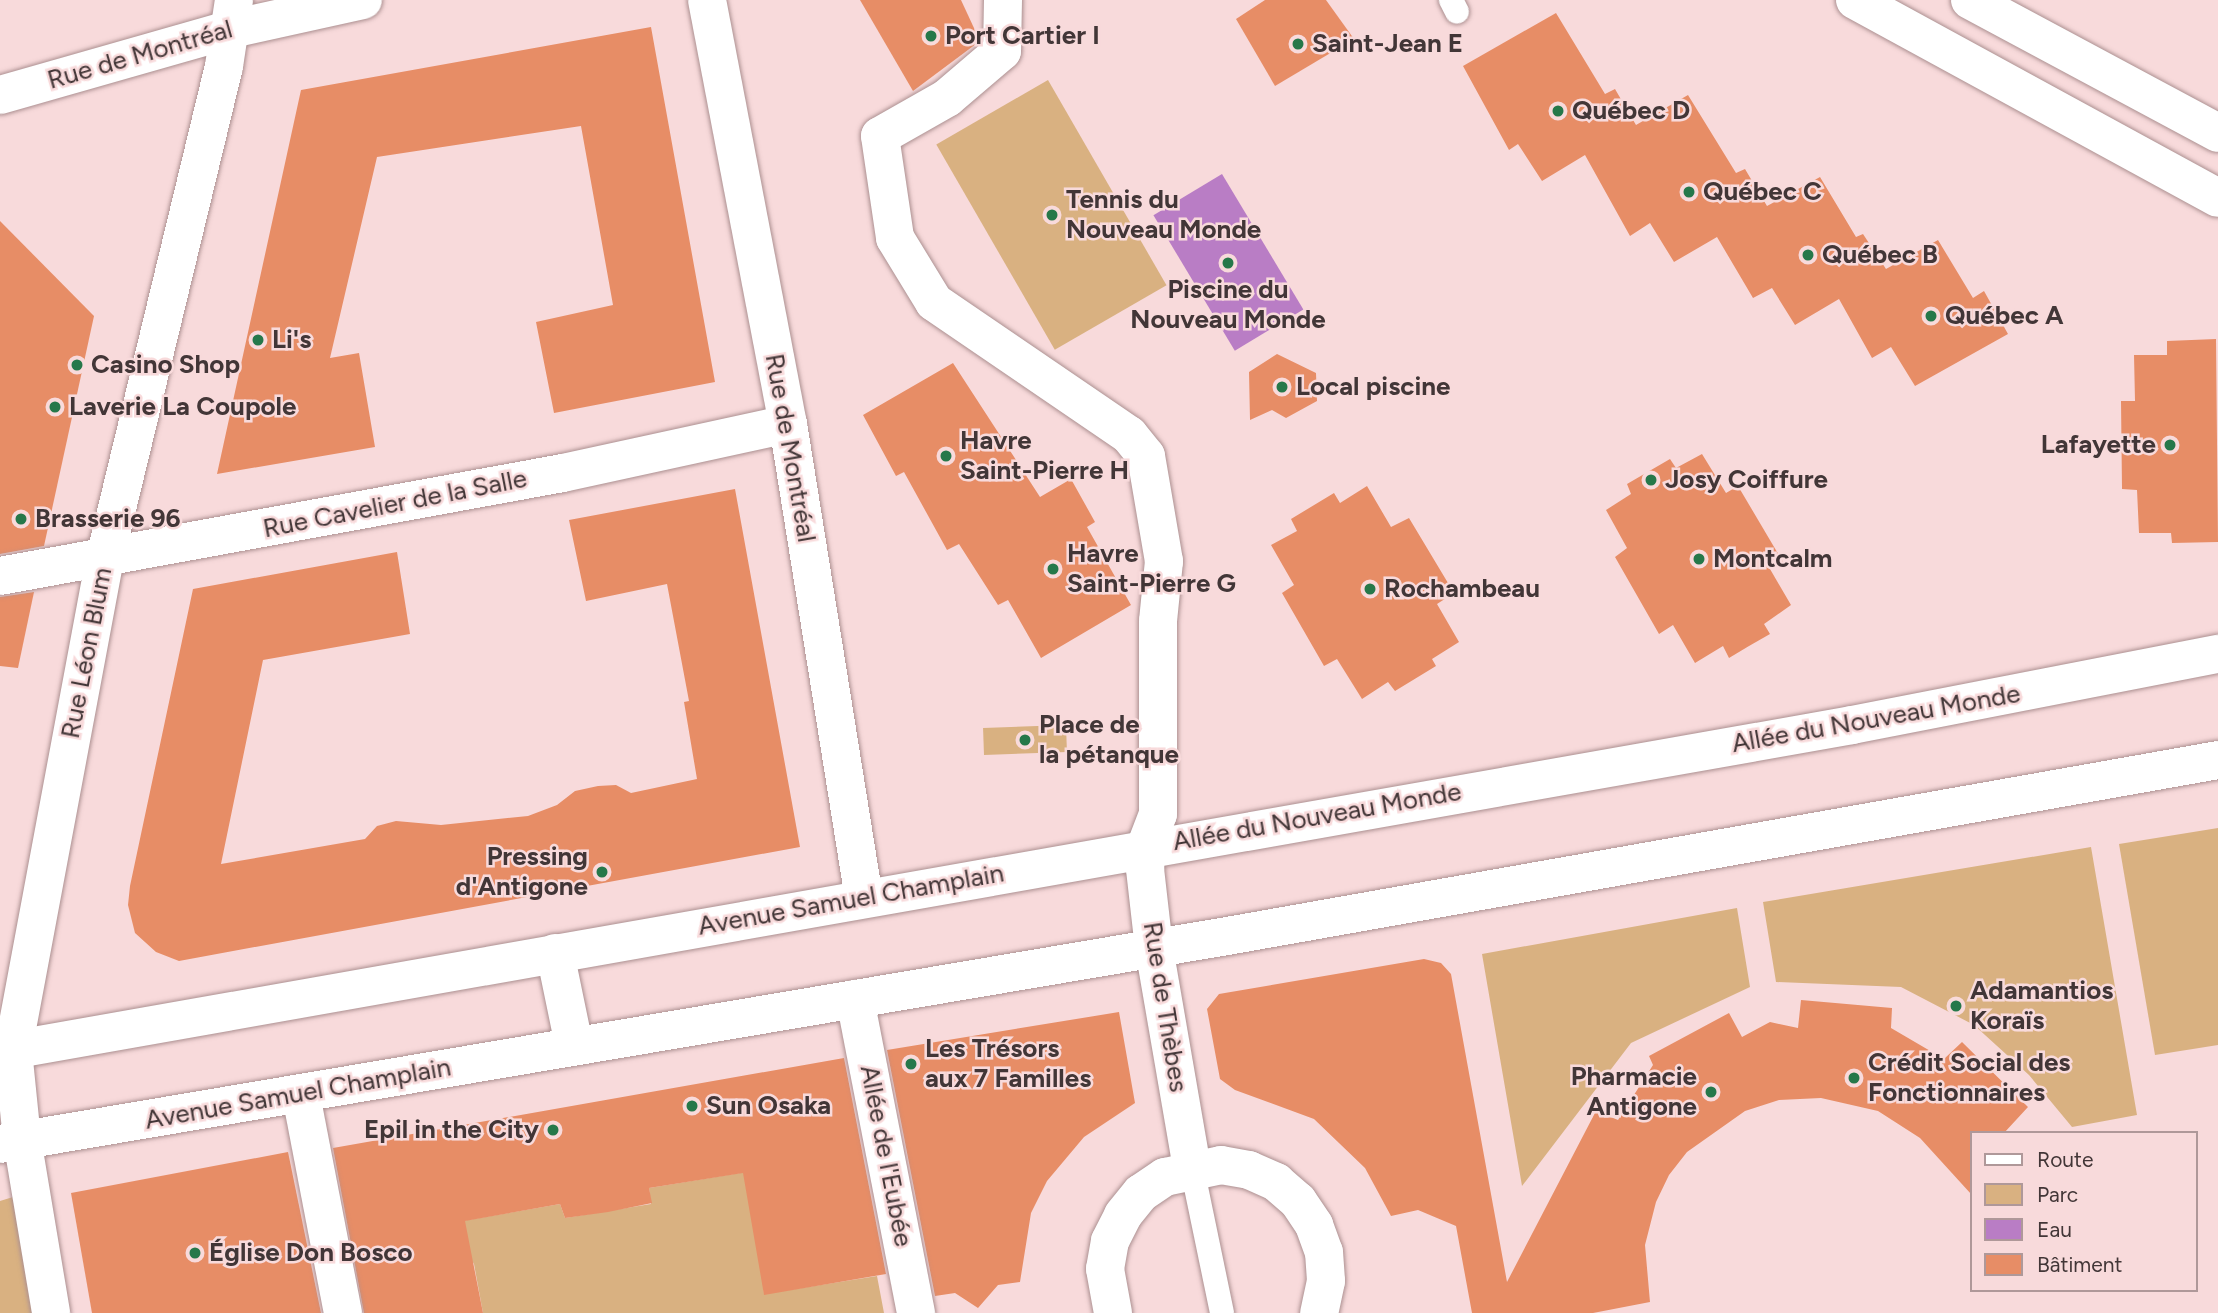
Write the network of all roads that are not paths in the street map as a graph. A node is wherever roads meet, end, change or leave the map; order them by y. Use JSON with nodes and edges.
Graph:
{"nodes":[{"id":1,"x":363,"y":0,"type":"edge"},
{"id":2,"x":707,"y":0,"type":"edge"},
{"id":3,"x":1003,"y":0,"type":"edge"},
{"id":4,"x":1855,"y":0,"type":"edge"},
{"id":5,"x":1976,"y":2,"type":"edge"},
{"id":6,"x":232,"y":14,"type":"edge"},
{"id":7,"x":0,"y":95,"type":"edge"},
{"id":8,"x":2218,"y":133,"type":"edge"},
{"id":9,"x":2218,"y":198,"type":"edge"},
{"id":10,"x":788,"y":424,"type":"junction"},
{"id":11,"x":105,"y":558,"type":"junction"},
{"id":12,"x":0,"y":576,"type":"edge"},
{"id":13,"x":2218,"y":654,"type":"edge"},
{"id":14,"x":2218,"y":760,"type":"edge"},
{"id":15,"x":1146,"y":846,"type":"junction"},
{"id":16,"x":864,"y":898,"type":"junction"},
{"id":17,"x":1154,"y":948,"type":"junction"},
{"id":18,"x":555,"y":953,"type":"junction"},
{"id":19,"x":855,"y":999,"type":"junction"},
{"id":20,"x":574,"y":1045,"type":"junction"},
{"id":21,"x":6,"y":1051,"type":"edge"},
{"id":22,"x":301,"y":1094,"type":"junction"},
{"id":23,"x":11,"y":1141,"type":"edge"},
{"id":24,"x":1192,"y":1168,"type":"junction"},
{"id":25,"x":51,"y":1313,"type":"edge"},
{"id":26,"x":343,"y":1313,"type":"edge"},
{"id":27,"x":916,"y":1313,"type":"edge"},
{"id":28,"x":1113,"y":1313,"type":"edge"},
{"id":29,"x":1222,"y":1313,"type":"edge"},
{"id":30,"x":1319,"y":1313,"type":"edge"}],
"edges":[{"from":1,"to":6,"type":"street","name":"Rue de Montréal"},
{"from":2,"to":10,"type":"street","name":"Rue de Montréal"},
{"from":3,"to":15,"type":"street","name":"Allée du Nouveau Monde"},
{"from":4,"to":9,"type":"street"},
{"from":5,"to":8,"type":"street"},
{"from":6,"to":7,"type":"street","name":"Rue de Montréal"},
{"from":6,"to":11,"type":"street","name":"Rue Léon Blum"},
{"from":10,"to":11,"type":"street","name":"Rue Cavelier de la Salle"},
{"from":10,"to":16,"type":"street","name":"Rue de Montréal"},
{"from":11,"to":12,"type":"street","name":"Rue Cavelier de la Salle"},
{"from":11,"to":21,"type":"street","name":"Rue Léon Blum"},
{"from":13,"to":15,"type":"street","name":"Allée du Nouveau Monde"},
{"from":14,"to":17,"type":"street"},
{"from":15,"to":16,"type":"street","name":"Avenue Samuel Champlain"},
{"from":15,"to":17,"type":"street","name":"Rue de Thèbes"},
{"from":16,"to":18,"type":"street","name":"Avenue Samuel Champlain"},
{"from":17,"to":19,"type":"street","name":"Avenue Samuel Champlain"},
{"from":17,"to":24,"type":"street","name":"Rue de Thèbes"},
{"from":18,"to":20,"type":"street"},
{"from":18,"to":21,"type":"street","name":"Avenue Samuel Champlain"},
{"from":19,"to":20,"type":"street","name":"Avenue Samuel Champlain"},
{"from":19,"to":27,"type":"street","name":"Allée de l'Eubée"},
{"from":20,"to":22,"type":"street","name":"Avenue Samuel Champlain"},
{"from":21,"to":23,"type":"street","name":"Rue Léon Blum"},
{"from":22,"to":23,"type":"street","name":"Avenue Samuel Champlain"},
{"from":22,"to":26,"type":"street"},
{"from":23,"to":25,"type":"street","name":"Rue Léon Blum"},
{"from":24,"to":28,"type":"street"},
{"from":24,"to":29,"type":"lane","name":"Rue de Thèbes"},
{"from":24,"to":30,"type":"street"}]}
